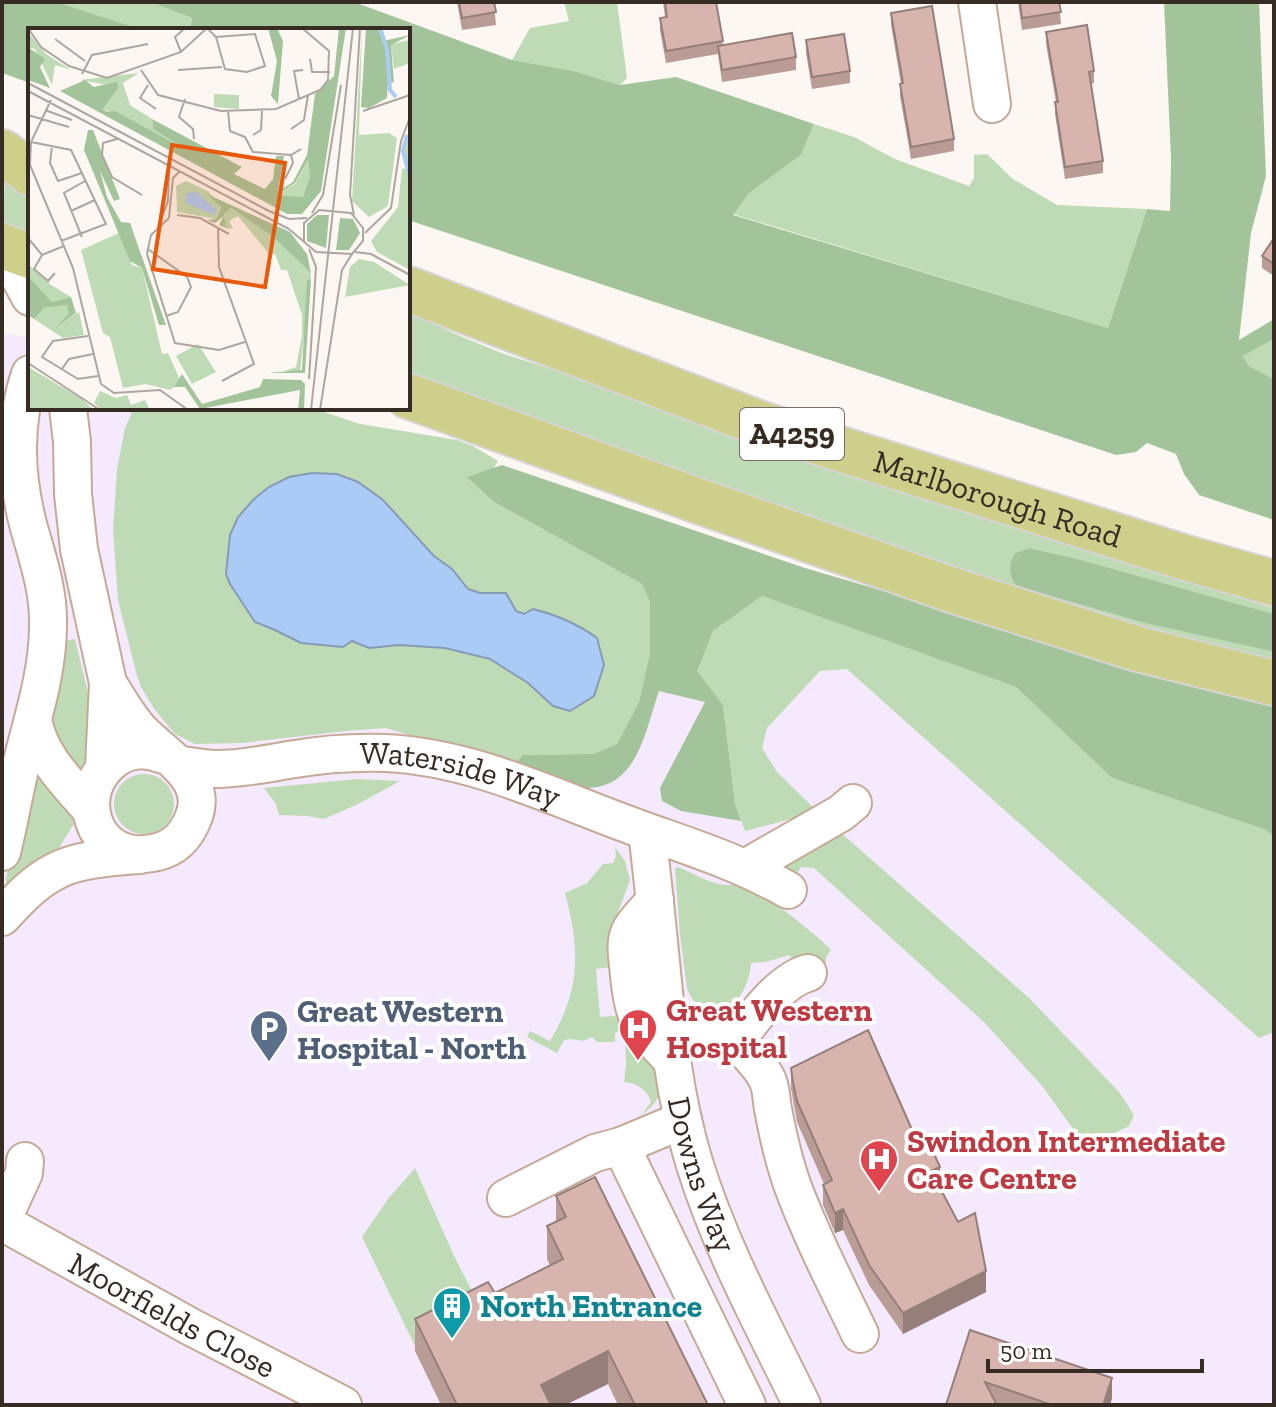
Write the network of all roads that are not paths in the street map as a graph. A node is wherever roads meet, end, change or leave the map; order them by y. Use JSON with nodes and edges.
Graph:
{"nodes":[{"id":1,"x":977,"y":2,"type":"edge"},
{"id":2,"x":992,"y":104,"type":"dead end"},
{"id":3,"x":2,"y":138,"type":"edge"},
{"id":4,"x":28,"y":147,"type":"edge"},
{"id":5,"x":2,"y":152,"type":"edge"},
{"id":6,"x":28,"y":172,"type":"edge"},
{"id":7,"x":2,"y":247,"type":"edge"},
{"id":8,"x":28,"y":255,"type":"edge"},
{"id":9,"x":410,"y":290,"type":"edge"},
{"id":10,"x":28,"y":293,"type":"edge"},
{"id":11,"x":28,"y":381,"type":"edge"},
{"id":12,"x":410,"y":397,"type":"edge"},
{"id":13,"x":90,"y":410,"type":"edge"},
{"id":14,"x":70,"y":425,"type":"edge"},
{"id":15,"x":1274,"y":583,"type":"edge"},
{"id":16,"x":108,"y":683,"type":"junction"},
{"id":17,"x":1274,"y":683,"type":"edge"},
{"id":18,"x":33,"y":720,"type":"junction"},
{"id":19,"x":174,"y":760,"type":"junction"},
{"id":20,"x":265,"y":765,"type":"junction"},
{"id":21,"x":104,"y":768,"type":"junction"},
{"id":22,"x":853,"y":803,"type":"dead end"},
{"id":23,"x":92,"y":814,"type":"junction"},
{"id":24,"x":195,"y":814,"type":"junction"},
{"id":25,"x":647,"y":832,"type":"junction"},
{"id":26,"x":2,"y":852,"type":"edge"},
{"id":27,"x":140,"y":855,"type":"junction"},
{"id":28,"x":745,"y":868,"type":"junction"},
{"id":29,"x":57,"y":870,"type":"junction"},
{"id":30,"x":788,"y":890,"type":"dead end"},
{"id":31,"x":2,"y":917,"type":"edge"},
{"id":32,"x":808,"y":973,"type":"dead end"},
{"id":33,"x":736,"y":1041,"type":"junction"},
{"id":34,"x":670,"y":1050,"type":"junction"},
{"id":35,"x":683,"y":1120,"type":"junction"},
{"id":36,"x":621,"y":1146,"type":"junction"},
{"id":37,"x":13,"y":1174,"type":"edge"},
{"id":38,"x":506,"y":1198,"type":"dead end"},
{"id":39,"x":2,"y":1221,"type":"edge"},
{"id":40,"x":860,"y":1334,"type":"dead end"},
{"id":41,"x":343,"y":1405,"type":"edge"},
{"id":42,"x":747,"y":1405,"type":"edge"},
{"id":43,"x":802,"y":1405,"type":"edge"}],
"edges":[{"from":1,"to":2,"type":"street"},
{"from":3,"to":4,"type":"main road"},
{"from":5,"to":6,"type":"main road"},
{"from":7,"to":8,"type":"main road"},
{"from":7,"to":10,"type":"street"},
{"from":9,"to":15,"type":"main road","name":"Marlborough Road","number":"A4259"},
{"from":11,"to":18,"type":"street"},
{"from":12,"to":17,"type":"main road"},
{"from":13,"to":14,"type":"street"},
{"from":14,"to":16,"type":"street"},
{"from":16,"to":19,"type":"street"},
{"from":16,"to":21,"type":"street"},
{"from":18,"to":23,"type":"street"},
{"from":18,"to":26,"type":"street"},
{"from":19,"to":20,"type":"street","name":"Waterside Way"},
{"from":19,"to":21,"type":"street"},
{"from":19,"to":24,"type":"street"},
{"from":20,"to":24,"type":"street","name":"Waterside Way"},
{"from":20,"to":25,"type":"street","name":"Waterside Way"},
{"from":21,"to":23,"type":"street"},
{"from":22,"to":28,"type":"street"},
{"from":23,"to":27,"type":"street"},
{"from":23,"to":29,"type":"street"},
{"from":24,"to":27,"type":"street"},
{"from":25,"to":28,"type":"street","name":"Waterside Way"},
{"from":25,"to":34,"type":"street","name":"Downs Way"},
{"from":27,"to":29,"type":"street"},
{"from":28,"to":30,"type":"street","name":"Waterside Way"},
{"from":29,"to":31,"type":"street"},
{"from":32,"to":33,"type":"street"},
{"from":33,"to":34,"type":"street"},
{"from":33,"to":40,"type":"street"},
{"from":34,"to":35,"type":"street","name":"Downs Way"},
{"from":35,"to":36,"type":"street"},
{"from":35,"to":43,"type":"street","name":"Downs Way"},
{"from":36,"to":38,"type":"street"},
{"from":36,"to":42,"type":"street"},
{"from":37,"to":39,"type":"street"},
{"from":39,"to":41,"type":"street","name":"Moorfields Close"}]}
